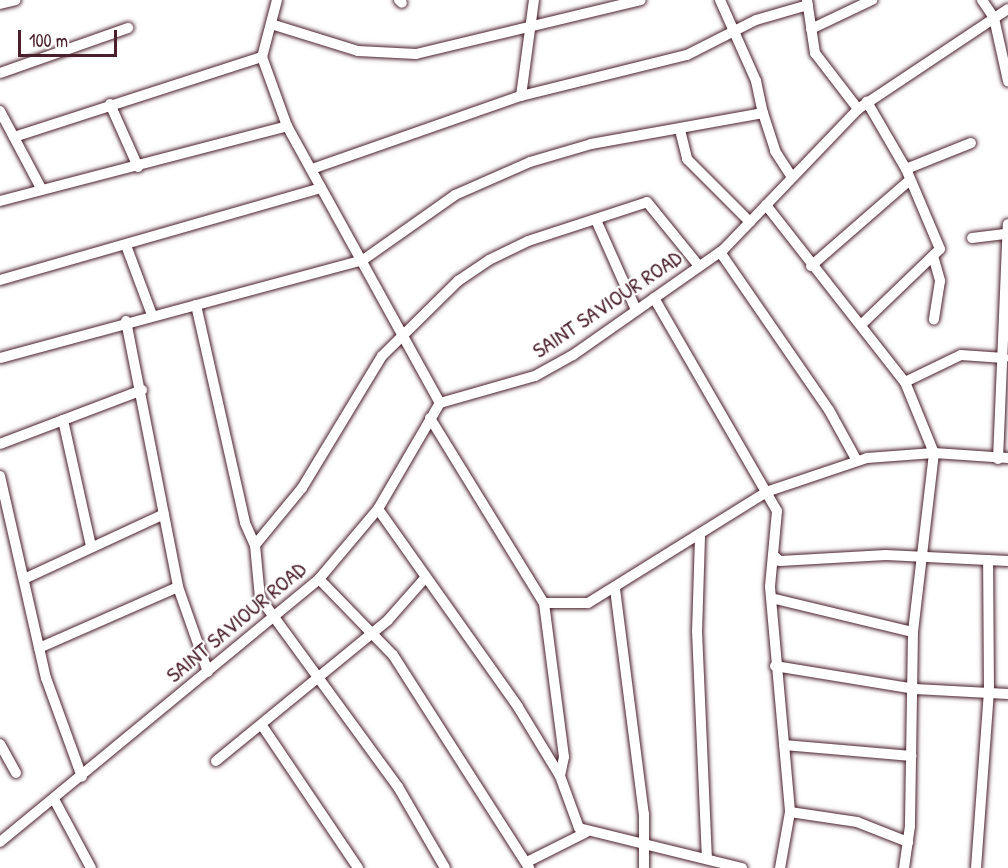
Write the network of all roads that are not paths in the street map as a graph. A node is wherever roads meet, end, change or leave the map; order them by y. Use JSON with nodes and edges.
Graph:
{"nodes":[{"id":1,"x":16,"y":0,"type":"edge"},
{"id":2,"x":277,"y":0,"type":"edge"},
{"id":3,"x":534,"y":0,"type":"edge"},
{"id":4,"x":641,"y":0,"type":"edge"},
{"id":5,"x":720,"y":0,"type":"edge"},
{"id":6,"x":872,"y":0,"type":"edge"},
{"id":7,"x":982,"y":0,"type":"edge"},
{"id":8,"x":807,"y":2,"type":"edge"},
{"id":9,"x":0,"y":4,"type":"edge"},
{"id":10,"x":1008,"y":9,"type":"edge"},
{"id":11,"x":994,"y":18,"type":"junction"},
{"id":12,"x":270,"y":24,"type":"junction"},
{"id":13,"x":531,"y":27,"type":"junction"},
{"id":14,"x":128,"y":28,"type":"dead end"},
{"id":15,"x":811,"y":29,"type":"junction"},
{"id":16,"x":731,"y":34,"type":"junction"},
{"id":17,"x":262,"y":57,"type":"junction"},
{"id":18,"x":0,"y":73,"type":"edge"},
{"id":19,"x":1008,"y":81,"type":"edge"},
{"id":20,"x":521,"y":96,"type":"junction"},
{"id":21,"x":110,"y":104,"type":"junction"},
{"id":22,"x":862,"y":105,"type":"junction"},
{"id":23,"x":0,"y":111,"type":"edge"},
{"id":24,"x":764,"y":113,"type":"junction"},
{"id":25,"x":286,"y":126,"type":"junction"},
{"id":26,"x":680,"y":130,"type":"junction"},
{"id":27,"x":14,"y":136,"type":"junction"},
{"id":28,"x":971,"y":142,"type":"dead end"},
{"id":29,"x":138,"y":167,"type":"junction"},
{"id":30,"x":906,"y":168,"type":"junction"},
{"id":31,"x":312,"y":169,"type":"junction"},
{"id":32,"x":791,"y":176,"type":"junction"},
{"id":33,"x":910,"y":180,"type":"junction"},
{"id":34,"x":321,"y":188,"type":"junction"},
{"id":35,"x":42,"y":190,"type":"junction"},
{"id":36,"x":0,"y":201,"type":"edge"},
{"id":37,"x":766,"y":205,"type":"junction"},
{"id":38,"x":596,"y":220,"type":"junction"},
{"id":39,"x":750,"y":222,"type":"junction"},
{"id":40,"x":1008,"y":229,"type":"edge"},
{"id":41,"x":972,"y":238,"type":"dead end"},
{"id":42,"x":127,"y":248,"type":"junction"},
{"id":43,"x":720,"y":252,"type":"junction"},
{"id":44,"x":933,"y":256,"type":"junction"},
{"id":45,"x":363,"y":260,"type":"junction"},
{"id":46,"x":699,"y":266,"type":"junction"},
{"id":47,"x":812,"y":267,"type":"junction"},
{"id":48,"x":0,"y":280,"type":"edge"},
{"id":49,"x":654,"y":298,"type":"junction"},
{"id":50,"x":196,"y":305,"type":"junction"},
{"id":51,"x":636,"y":310,"type":"junction"},
{"id":52,"x":152,"y":315,"type":"junction"},
{"id":53,"x":934,"y":320,"type":"dead end"},
{"id":54,"x":126,"y":321,"type":"junction"},
{"id":55,"x":862,"y":324,"type":"junction"},
{"id":56,"x":402,"y":333,"type":"junction"},
{"id":57,"x":0,"y":358,"type":"edge"},
{"id":58,"x":1004,"y":358,"type":"junction"},
{"id":59,"x":905,"y":382,"type":"junction"},
{"id":60,"x":142,"y":390,"type":"junction"},
{"id":61,"x":440,"y":403,"type":"junction"},
{"id":62,"x":430,"y":418,"type":"junction"},
{"id":63,"x":63,"y":420,"type":"junction"},
{"id":64,"x":0,"y":444,"type":"edge"},
{"id":65,"x":934,"y":453,"type":"junction"},
{"id":66,"x":1003,"y":458,"type":"edge"},
{"id":67,"x":857,"y":461,"type":"junction"},
{"id":68,"x":0,"y":476,"type":"edge"},
{"id":69,"x":766,"y":492,"type":"junction"},
{"id":70,"x":378,"y":509,"type":"junction"},
{"id":71,"x":164,"y":513,"type":"junction"},
{"id":72,"x":5,"y":521,"type":"edge"},
{"id":73,"x":700,"y":537,"type":"junction"},
{"id":74,"x":255,"y":545,"type":"junction"},
{"id":75,"x":91,"y":546,"type":"junction"},
{"id":76,"x":773,"y":555,"type":"junction"},
{"id":77,"x":988,"y":560,"type":"junction"},
{"id":78,"x":922,"y":561,"type":"junction"},
{"id":79,"x":1008,"y":561,"type":"edge"},
{"id":80,"x":425,"y":578,"type":"junction"},
{"id":81,"x":24,"y":579,"type":"junction"},
{"id":82,"x":319,"y":579,"type":"junction"},
{"id":83,"x":178,"y":587,"type":"junction"},
{"id":84,"x":615,"y":589,"type":"junction"},
{"id":85,"x":771,"y":598,"type":"junction"},
{"id":86,"x":544,"y":603,"type":"junction"},
{"id":87,"x":273,"y":620,"type":"junction"},
{"id":88,"x":913,"y":632,"type":"junction"},
{"id":89,"x":373,"y":633,"type":"junction"},
{"id":90,"x":39,"y":648,"type":"junction"},
{"id":91,"x":775,"y":666,"type":"junction"},
{"id":92,"x":208,"y":672,"type":"junction"},
{"id":93,"x":315,"y":678,"type":"junction"},
{"id":94,"x":915,"y":689,"type":"junction"},
{"id":95,"x":989,"y":692,"type":"junction"},
{"id":96,"x":1008,"y":693,"type":"edge"},
{"id":97,"x":263,"y":727,"type":"junction"},
{"id":98,"x":0,"y":744,"type":"edge"},
{"id":99,"x":784,"y":745,"type":"junction"},
{"id":100,"x":912,"y":756,"type":"junction"},
{"id":101,"x":216,"y":761,"type":"dead end"},
{"id":102,"x":16,"y":773,"type":"dead end"},
{"id":103,"x":560,"y":776,"type":"junction"},
{"id":104,"x":82,"y":777,"type":"junction"},
{"id":105,"x":55,"y":801,"type":"junction"},
{"id":106,"x":790,"y":812,"type":"junction"},
{"id":107,"x":585,"y":833,"type":"junction"},
{"id":108,"x":643,"y":840,"type":"junction"},
{"id":109,"x":0,"y":842,"type":"edge"},
{"id":110,"x":908,"y":842,"type":"junction"},
{"id":111,"x":707,"y":859,"type":"junction"},
{"id":112,"x":528,"y":865,"type":"edge"},
{"id":113,"x":728,"y":866,"type":"edge"},
{"id":114,"x":91,"y":868,"type":"edge"},
{"id":115,"x":358,"y":868,"type":"edge"},
{"id":116,"x":445,"y":868,"type":"edge"},
{"id":117,"x":644,"y":868,"type":"edge"},
{"id":118,"x":742,"y":868,"type":"edge"},
{"id":119,"x":780,"y":868,"type":"edge"},
{"id":120,"x":904,"y":868,"type":"edge"},
{"id":121,"x":976,"y":868,"type":"edge"}],
"edges":[{"from":1,"to":9,"type":"street"},
{"from":2,"to":12,"type":"street"},
{"from":3,"to":13,"type":"street"},
{"from":4,"to":13,"type":"street"},
{"from":5,"to":16,"type":"street"},
{"from":6,"to":15,"type":"street"},
{"from":7,"to":11,"type":"street"},
{"from":8,"to":15,"type":"street"},
{"from":8,"to":16,"type":"street"},
{"from":10,"to":11,"type":"street","name":"SAINT SAVIOUR ROAD"},
{"from":11,"to":19,"type":"street"},
{"from":11,"to":22,"type":"street","name":"SAINT SAVIOUR ROAD"},
{"from":12,"to":13,"type":"street"},
{"from":12,"to":17,"type":"street"},
{"from":13,"to":20,"type":"street"},
{"from":14,"to":18,"type":"street"},
{"from":15,"to":22,"type":"street"},
{"from":16,"to":20,"type":"street"},
{"from":16,"to":24,"type":"street"},
{"from":17,"to":21,"type":"street"},
{"from":17,"to":25,"type":"street"},
{"from":20,"to":31,"type":"street"},
{"from":21,"to":27,"type":"street"},
{"from":21,"to":29,"type":"street"},
{"from":22,"to":30,"type":"street"},
{"from":22,"to":32,"type":"street","name":"SAINT SAVIOUR ROAD"},
{"from":23,"to":27,"type":"street"},
{"from":24,"to":26,"type":"street"},
{"from":24,"to":32,"type":"street"},
{"from":25,"to":29,"type":"street"},
{"from":25,"to":31,"type":"street"},
{"from":26,"to":39,"type":"street"},
{"from":26,"to":45,"type":"street"},
{"from":27,"to":35,"type":"street"},
{"from":28,"to":30,"type":"street"},
{"from":29,"to":35,"type":"street"},
{"from":30,"to":33,"type":"street"},
{"from":31,"to":34,"type":"street"},
{"from":32,"to":37,"type":"street","name":"SAINT SAVIOUR ROAD"},
{"from":33,"to":44,"type":"street"},
{"from":33,"to":47,"type":"street"},
{"from":34,"to":42,"type":"street"},
{"from":34,"to":45,"type":"street"},
{"from":35,"to":36,"type":"street"},
{"from":37,"to":39,"type":"street","name":"SAINT SAVIOUR ROAD"},
{"from":37,"to":47,"type":"street"},
{"from":38,"to":46,"type":"street"},
{"from":38,"to":51,"type":"street"},
{"from":38,"to":56,"type":"street"},
{"from":39,"to":43,"type":"street","name":"SAINT SAVIOUR ROAD"},
{"from":40,"to":41,"type":"street"},
{"from":40,"to":58,"type":"street"},
{"from":42,"to":48,"type":"street"},
{"from":42,"to":52,"type":"street"},
{"from":43,"to":46,"type":"street","name":"SAINT SAVIOUR ROAD"},
{"from":43,"to":67,"type":"street"},
{"from":44,"to":53,"type":"street"},
{"from":44,"to":55,"type":"street"},
{"from":45,"to":50,"type":"street"},
{"from":45,"to":56,"type":"street"},
{"from":46,"to":49,"type":"street","name":"SAINT SAVIOUR ROAD"},
{"from":47,"to":55,"type":"street"},
{"from":49,"to":51,"type":"street","name":"SAINT SAVIOUR ROAD"},
{"from":49,"to":69,"type":"street"},
{"from":50,"to":52,"type":"street"},
{"from":50,"to":74,"type":"street"},
{"from":51,"to":61,"type":"street","name":"SAINT SAVIOUR ROAD"},
{"from":52,"to":54,"type":"street"},
{"from":54,"to":57,"type":"street"},
{"from":54,"to":60,"type":"street"},
{"from":55,"to":59,"type":"street"},
{"from":56,"to":61,"type":"street"},
{"from":56,"to":74,"type":"street"},
{"from":58,"to":59,"type":"street"},
{"from":58,"to":66,"type":"street"},
{"from":59,"to":65,"type":"street"},
{"from":60,"to":63,"type":"street"},
{"from":60,"to":71,"type":"street"},
{"from":61,"to":62,"type":"street","name":"SAINT SAVIOUR ROAD"},
{"from":62,"to":70,"type":"street","name":"SAINT SAVIOUR ROAD"},
{"from":62,"to":86,"type":"street"},
{"from":63,"to":64,"type":"street"},
{"from":63,"to":75,"type":"street"},
{"from":65,"to":66,"type":"street"},
{"from":65,"to":67,"type":"street"},
{"from":65,"to":78,"type":"street"},
{"from":67,"to":69,"type":"street"},
{"from":68,"to":72,"type":"street"},
{"from":69,"to":73,"type":"street"},
{"from":69,"to":76,"type":"street"},
{"from":70,"to":80,"type":"street"},
{"from":70,"to":82,"type":"street","name":"SAINT SAVIOUR ROAD"},
{"from":71,"to":75,"type":"street"},
{"from":71,"to":83,"type":"street"},
{"from":72,"to":81,"type":"street"},
{"from":73,"to":84,"type":"street"},
{"from":73,"to":111,"type":"street"},
{"from":74,"to":87,"type":"street"},
{"from":75,"to":81,"type":"street"},
{"from":76,"to":78,"type":"street"},
{"from":76,"to":85,"type":"street"},
{"from":77,"to":78,"type":"street"},
{"from":77,"to":79,"type":"street"},
{"from":77,"to":95,"type":"street"},
{"from":78,"to":88,"type":"street"},
{"from":80,"to":89,"type":"street"},
{"from":80,"to":103,"type":"street"},
{"from":81,"to":90,"type":"street"},
{"from":82,"to":87,"type":"street","name":"SAINT SAVIOUR ROAD"},
{"from":82,"to":89,"type":"street"},
{"from":83,"to":90,"type":"street"},
{"from":83,"to":92,"type":"street"},
{"from":84,"to":86,"type":"street"},
{"from":84,"to":108,"type":"street"},
{"from":85,"to":88,"type":"street"},
{"from":85,"to":91,"type":"street"},
{"from":86,"to":103,"type":"street"},
{"from":87,"to":92,"type":"street","name":"SAINT SAVIOUR ROAD"},
{"from":87,"to":93,"type":"street"},
{"from":88,"to":94,"type":"street"},
{"from":89,"to":93,"type":"street"},
{"from":89,"to":112,"type":"street"},
{"from":90,"to":104,"type":"street"},
{"from":91,"to":94,"type":"street"},
{"from":91,"to":99,"type":"street"},
{"from":92,"to":104,"type":"street","name":"SAINT SAVIOUR ROAD"},
{"from":93,"to":97,"type":"street"},
{"from":93,"to":116,"type":"street"},
{"from":94,"to":95,"type":"street"},
{"from":94,"to":100,"type":"street"},
{"from":95,"to":96,"type":"street"},
{"from":95,"to":121,"type":"street"},
{"from":97,"to":101,"type":"street"},
{"from":97,"to":115,"type":"street"},
{"from":98,"to":102,"type":"street"},
{"from":99,"to":100,"type":"street"},
{"from":99,"to":106,"type":"street"},
{"from":100,"to":110,"type":"street"},
{"from":103,"to":107,"type":"street"},
{"from":104,"to":105,"type":"street","name":"SAINT SAVIOUR ROAD"},
{"from":105,"to":109,"type":"street","name":"SAINT SAVIOUR ROAD"},
{"from":105,"to":114,"type":"street"},
{"from":106,"to":110,"type":"street"},
{"from":106,"to":119,"type":"street"},
{"from":107,"to":108,"type":"street"},
{"from":107,"to":112,"type":"street"},
{"from":108,"to":111,"type":"street"},
{"from":108,"to":117,"type":"street"},
{"from":110,"to":120,"type":"street"},
{"from":111,"to":113,"type":"street"},
{"from":113,"to":118,"type":"street"}]}
